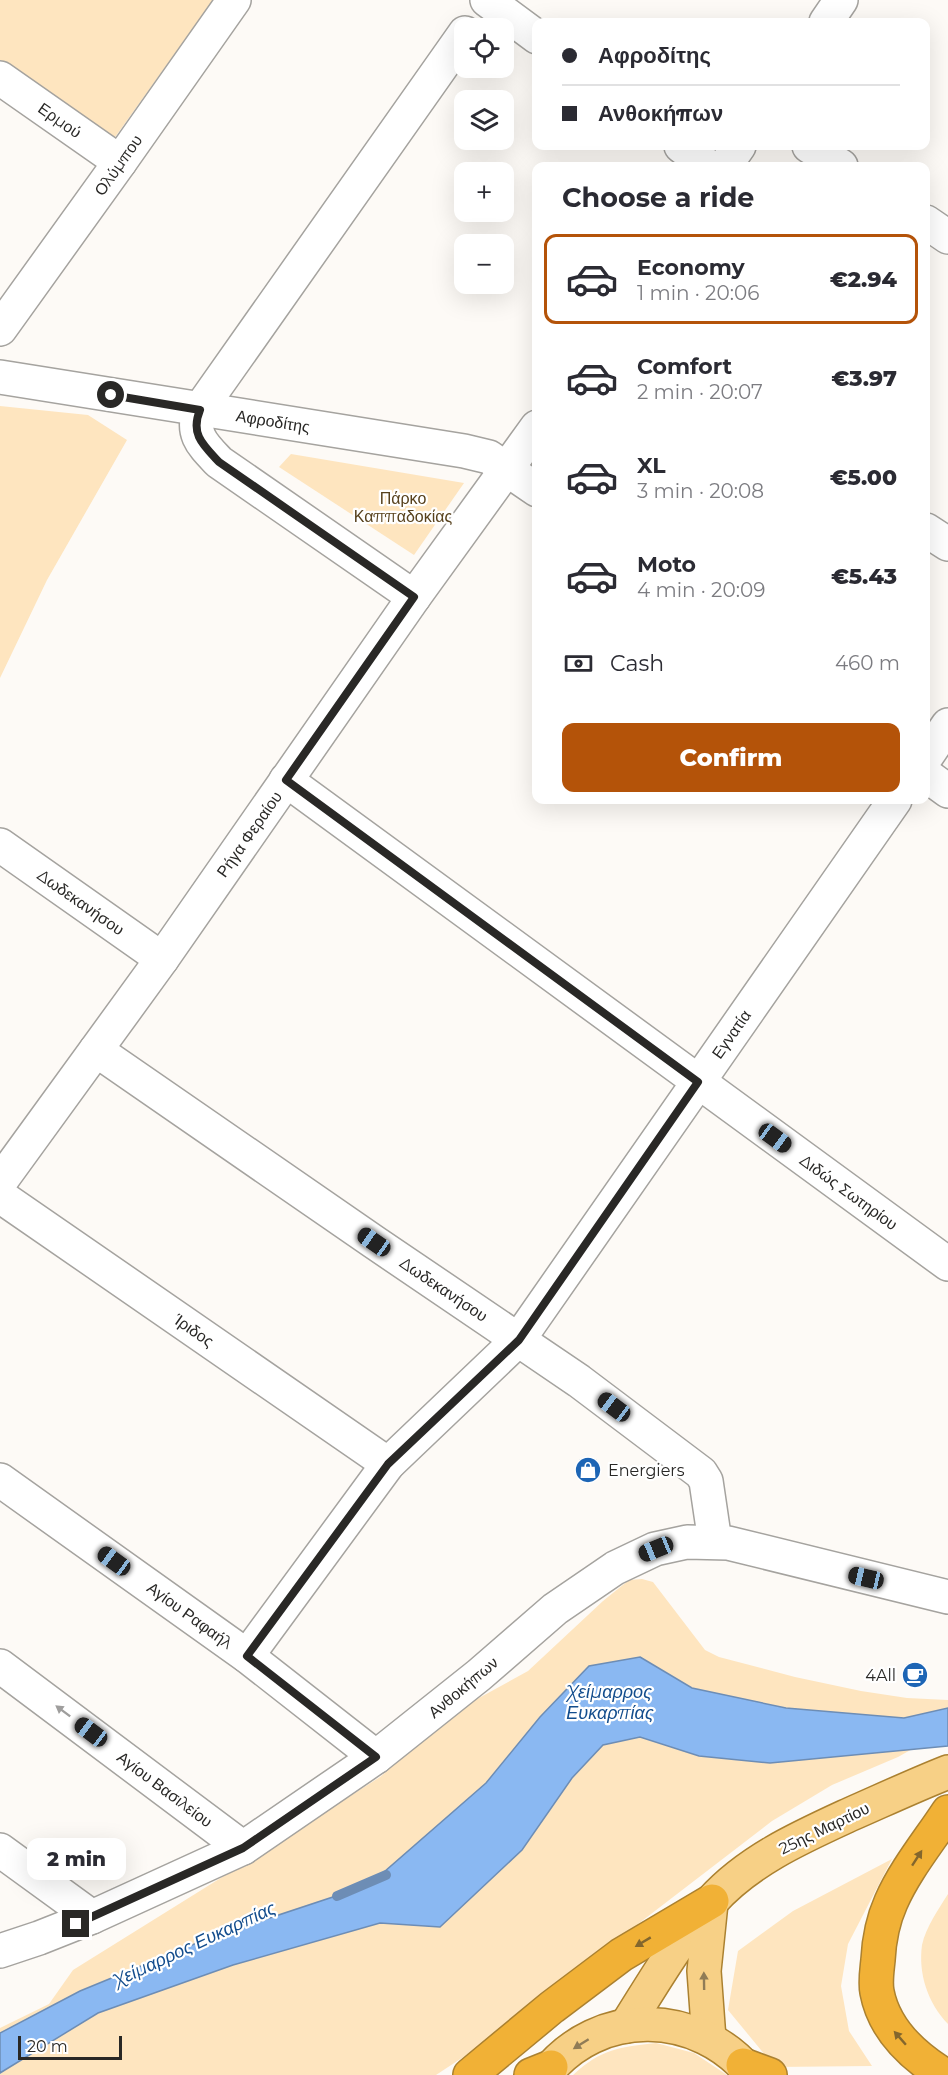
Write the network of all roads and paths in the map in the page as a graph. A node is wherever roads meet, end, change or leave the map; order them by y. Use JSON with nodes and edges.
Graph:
{"nodes":[{"id":1,"x":234,"y":0,"type":"edge"},
{"id":2,"x":487,"y":0,"type":"edge"},
{"id":3,"x":841,"y":0,"type":"edge"},
{"id":4,"x":475,"y":18,"type":"edge"},
{"id":5,"x":829,"y":18,"type":"edge"},
{"id":6,"x":532,"y":33,"type":"edge"},
{"id":7,"x":454,"y":49,"type":"edge"},
{"id":8,"x":0,"y":78,"type":"edge"},
{"id":9,"x":686,"y":150,"type":"edge"},
{"id":10,"x":815,"y":150,"type":"edge"},
{"id":11,"x":120,"y":162,"type":"junction"},
{"id":12,"x":703,"y":162,"type":"edge"},
{"id":13,"x":835,"y":162,"type":"edge"},
{"id":14,"x":930,"y":225,"type":"edge"},
{"id":15,"x":948,"y":237,"type":"edge"},
{"id":16,"x":0,"y":329,"type":"edge"},
{"id":17,"x":0,"y":377,"type":"edge"},
{"id":18,"x":200,"y":410,"type":"junction"},
{"id":19,"x":532,"y":434,"type":"edge"},
{"id":20,"x":507,"y":468,"type":"junction"},
{"id":21,"x":532,"y":486,"type":"edge"},
{"id":22,"x":930,"y":533,"type":"edge"},
{"id":23,"x":948,"y":544,"type":"edge"},
{"id":24,"x":414,"y":597,"type":"junction"},
{"id":25,"x":948,"y":725,"type":"edge"},
{"id":26,"x":930,"y":751,"type":"edge"},
{"id":27,"x":930,"y":778,"type":"edge"},
{"id":28,"x":286,"y":780,"type":"junction"},
{"id":29,"x":948,"y":791,"type":"edge"},
{"id":30,"x":892,"y":804,"type":"edge"},
{"id":31,"x":0,"y":845,"type":"edge"},
{"id":32,"x":162,"y":959,"type":"junction"},
{"id":33,"x":96,"y":1050,"type":"junction"},
{"id":34,"x":698,"y":1082,"type":"junction"},
{"id":35,"x":0,"y":1182,"type":"edge"},
{"id":36,"x":0,"y":1196,"type":"edge"},
{"id":37,"x":948,"y":1264,"type":"edge"},
{"id":38,"x":519,"y":1340,"type":"junction"},
{"id":39,"x":388,"y":1464,"type":"junction"},
{"id":40,"x":0,"y":1479,"type":"edge"},
{"id":41,"x":715,"y":1542,"type":"junction"},
{"id":42,"x":948,"y":1597,"type":"edge"},
{"id":43,"x":247,"y":1656,"type":"junction"},
{"id":44,"x":0,"y":1665,"type":"edge"},
{"id":45,"x":376,"y":1757,"type":"junction"},
{"id":46,"x":948,"y":1772,"type":"edge"},
{"id":47,"x":948,"y":1812,"type":"edge"},
{"id":48,"x":243,"y":1848,"type":"junction"},
{"id":49,"x":0,"y":1850,"type":"edge"},
{"id":50,"x":711,"y":1901,"type":"junction"},
{"id":51,"x":92,"y":1917,"type":"junction"},
{"id":52,"x":0,"y":1951,"type":"edge"},
{"id":53,"x":626,"y":2026,"type":"junction"},
{"id":54,"x":709,"y":2039,"type":"junction"},
{"id":55,"x":542,"y":2072,"type":"edge"},
{"id":56,"x":755,"y":2072,"type":"edge"},
{"id":57,"x":470,"y":2075,"type":"edge"},
{"id":58,"x":944,"y":2075,"type":"edge"}],
"edges":[{"from":1,"to":11,"type":"street","name":"Ολύμπου"},
{"from":2,"to":4,"type":"street"},
{"from":2,"to":6,"type":"street"},
{"from":3,"to":5,"type":"street"},
{"from":7,"to":18,"type":"street"},
{"from":8,"to":11,"type":"street","name":"Ερμού"},
{"from":9,"to":12,"type":"street"},
{"from":10,"to":13,"type":"street"},
{"from":11,"to":16,"type":"street","name":"Ολύμπου"},
{"from":14,"to":15,"type":"street"},
{"from":17,"to":18,"type":"street","name":"Αφροδίτης"},
{"from":18,"to":20,"type":"street","name":"Αφροδίτης"},
{"from":18,"to":24,"type":"street"},
{"from":19,"to":20,"type":"street","name":"Ρήγα Φεραίου"},
{"from":20,"to":21,"type":"street","name":"Αφροδίτης"},
{"from":20,"to":24,"type":"street","name":"Ρήγα Φεραίου"},
{"from":22,"to":23,"type":"street"},
{"from":24,"to":28,"type":"street","name":"Ρήγα Φεραίου"},
{"from":25,"to":26,"type":"street"},
{"from":27,"to":29,"type":"street"},
{"from":28,"to":32,"type":"street","name":"Ρήγα Φεραίου"},
{"from":28,"to":34,"type":"street","name":"Διδώς Σωτηρίου"},
{"from":30,"to":34,"type":"street","name":"Εγνατία"},
{"from":31,"to":32,"type":"street","name":"Δωδεκανήσου"},
{"from":32,"to":33,"type":"street","name":"Ρήγα Φεραίου"},
{"from":33,"to":35,"type":"street","name":"Ρήγα Φεραίου"},
{"from":33,"to":38,"type":"street","name":"Δωδεκανήσου"},
{"from":34,"to":37,"type":"street","name":"Διδώς Σωτηρίου"},
{"from":34,"to":38,"type":"street","name":"Εγνατία"},
{"from":36,"to":39,"type":"street","name":"Ίριδος"},
{"from":38,"to":39,"type":"street","name":"Εγνατία"},
{"from":38,"to":41,"type":"street","name":"Δωδεκανήσου"},
{"from":39,"to":43,"type":"street","name":"Εγνατία"},
{"from":40,"to":43,"type":"street","name":"Αγίου Ραφαήλ"},
{"from":41,"to":42,"type":"street","name":"Ανθοκήπων"},
{"from":41,"to":45,"type":"street","name":"Ανθοκήπων"},
{"from":43,"to":45,"type":"street","name":"Αγίου Ραφαήλ"},
{"from":48,"to":44,"type":"street","name":"Αγίου Βασιλείου","one_way":true},
{"from":45,"to":48,"type":"street","name":"Ανθοκήπων"},
{"from":46,"to":50,"type":"main road","name":"25ης Μαρτίου"},
{"from":58,"to":47,"type":"highway","one_way":true},
{"from":48,"to":51,"type":"street","name":"Ανθοκήπων"},
{"from":49,"to":51,"type":"street"},
{"from":50,"to":53,"type":"main road","name":"25ης Μαρτίου"},
{"from":54,"to":50,"type":"main road","one_way":true},
{"from":50,"to":57,"type":"highway","one_way":true},
{"from":51,"to":52,"type":"street","name":"Ανθοκήπων"},
{"from":53,"to":54,"type":"main road"},
{"from":53,"to":55,"type":"main road","one_way":true},
{"from":54,"to":56,"type":"main road"}]}
